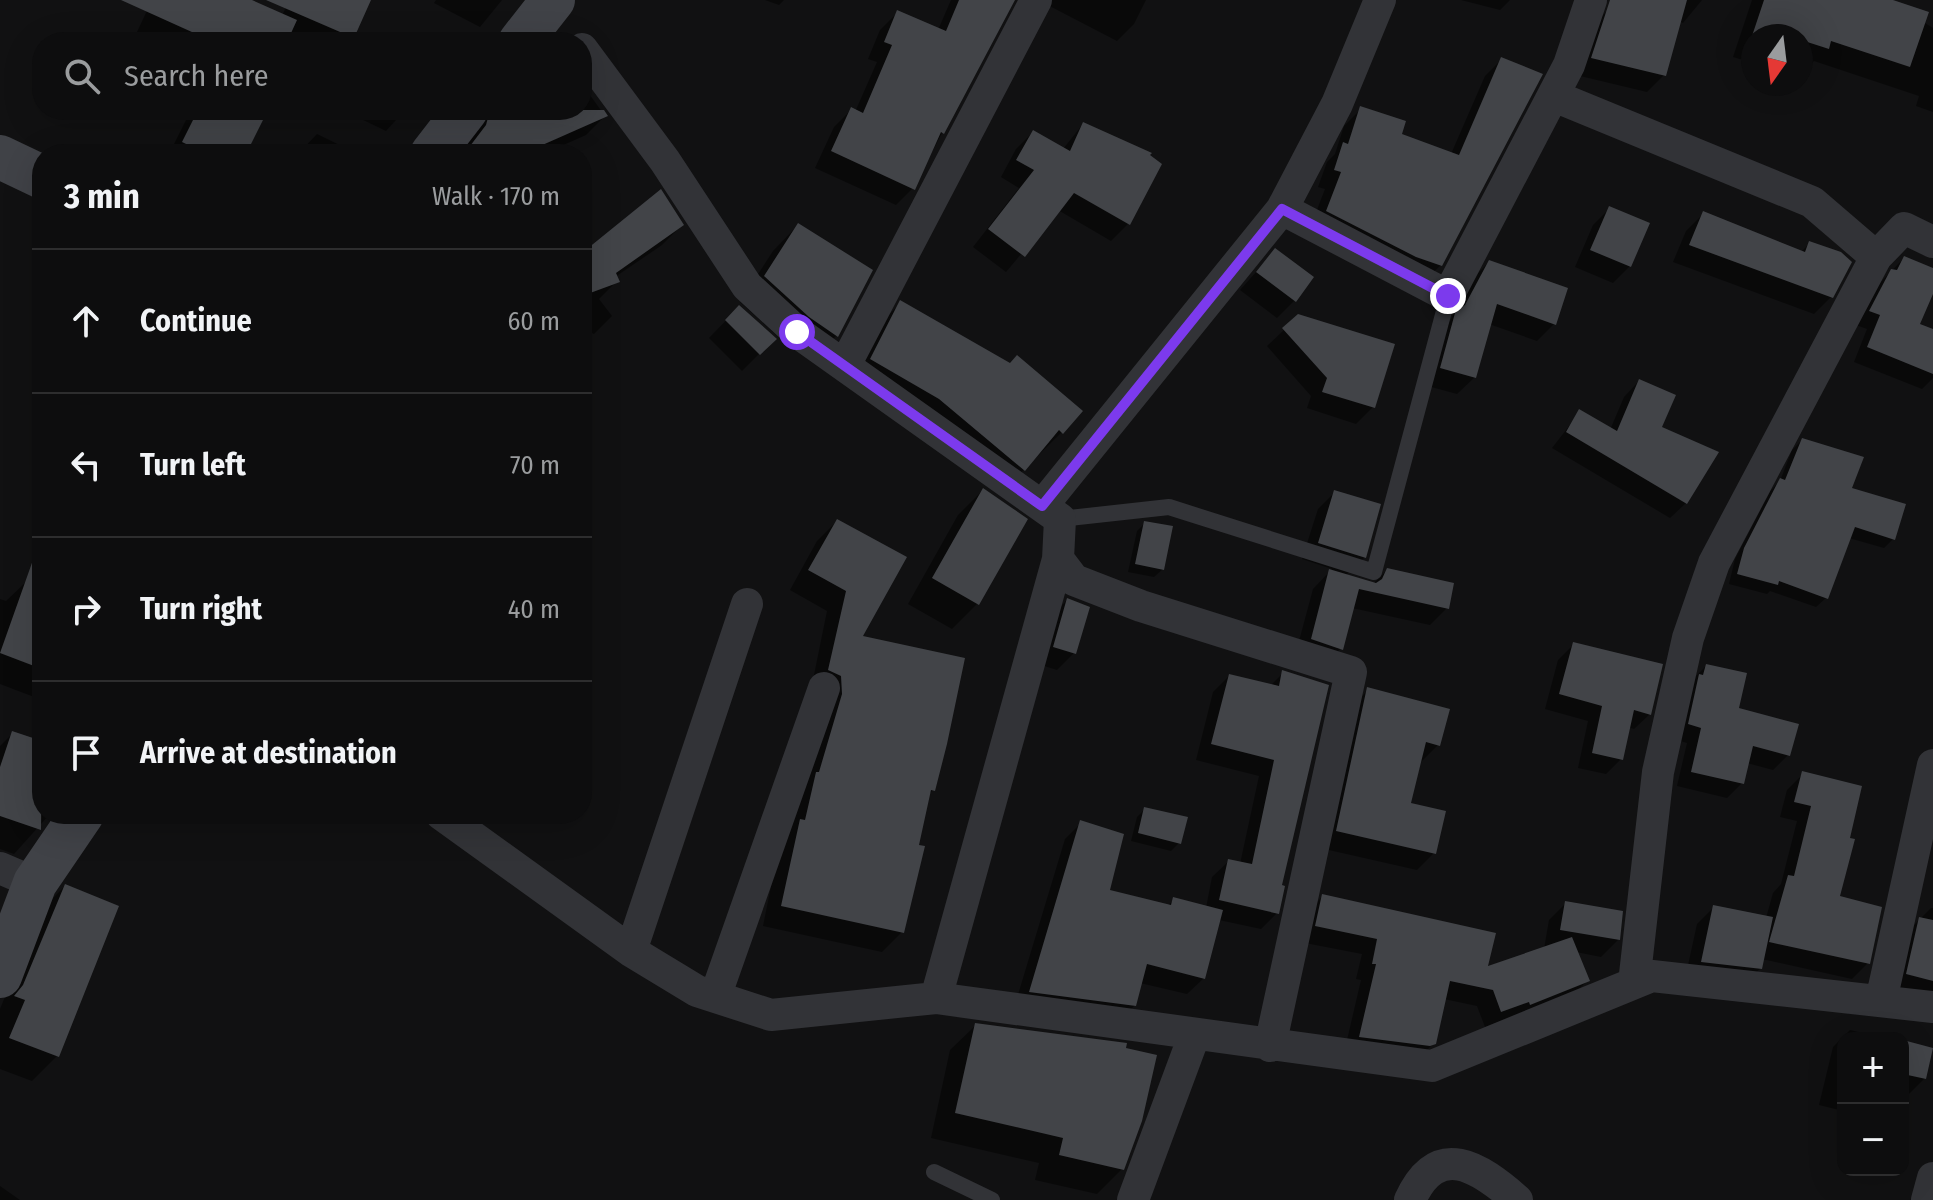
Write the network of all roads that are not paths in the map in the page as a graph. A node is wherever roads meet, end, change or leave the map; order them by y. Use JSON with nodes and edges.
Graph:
{"nodes":[{"id":1,"x":1036,"y":0,"type":"edge"},
{"id":2,"x":1380,"y":0,"type":"edge"},
{"id":3,"x":1591,"y":0,"type":"edge"},
{"id":4,"x":551,"y":2,"type":"edge"},
{"id":5,"x":528,"y":32,"type":"edge"},
{"id":6,"x":570,"y":32,"type":"edge"},
{"id":7,"x":592,"y":62,"type":"edge"},
{"id":8,"x":1554,"y":96,"type":"junction"},
{"id":9,"x":458,"y":120,"type":"edge"},
{"id":10,"x":440,"y":144,"type":"edge"},
{"id":11,"x":0,"y":157,"type":"edge"},
{"id":12,"x":32,"y":172,"type":"edge"},
{"id":13,"x":1282,"y":209,"type":"junction"},
{"id":14,"x":1933,"y":242,"type":"edge"},
{"id":15,"x":1876,"y":257,"type":"junction"},
{"id":16,"x":1448,"y":296,"type":"junction"},
{"id":17,"x":845,"y":365,"type":"junction"},
{"id":18,"x":1051,"y":512,"type":"junction"},
{"id":19,"x":1058,"y":559,"type":"junction"},
{"id":20,"x":747,"y":604,"type":"dead end"},
{"id":21,"x":824,"y":688,"type":"dead end"},
{"id":22,"x":1933,"y":765,"type":"edge"},
{"id":23,"x":72,"y":824,"type":"edge"},
{"id":24,"x":456,"y":824,"type":"edge"},
{"id":25,"x":18,"y":876,"type":"edge"},
{"id":26,"x":631,"y":951,"type":"junction"},
{"id":27,"x":0,"y":976,"type":"edge"},
{"id":28,"x":1634,"y":983,"type":"junction"},
{"id":29,"x":715,"y":997,"type":"junction"},
{"id":30,"x":936,"y":998,"type":"junction"},
{"id":31,"x":1881,"y":1001,"type":"junction"},
{"id":32,"x":1933,"y":1007,"type":"edge"},
{"id":33,"x":1194,"y":1036,"type":"junction"},
{"id":34,"x":1270,"y":1046,"type":"junction"},
{"id":35,"x":934,"y":1172,"type":"dead end"},
{"id":36,"x":1933,"y":1178,"type":"edge"},
{"id":37,"x":992,"y":1200,"type":"edge"},
{"id":38,"x":1133,"y":1200,"type":"edge"},
{"id":39,"x":1410,"y":1200,"type":"edge"},
{"id":40,"x":1517,"y":1200,"type":"edge"},
{"id":41,"x":1927,"y":1200,"type":"edge"}],
"edges":[{"from":1,"to":17,"type":"street"},
{"from":2,"to":13,"type":"street"},
{"from":3,"to":8,"type":"street"},
{"from":4,"to":5,"type":"main road"},
{"from":4,"to":6,"type":"street"},
{"from":7,"to":17,"type":"street"},
{"from":8,"to":15,"type":"street"},
{"from":8,"to":16,"type":"street"},
{"from":9,"to":10,"type":"main road"},
{"from":11,"to":12,"type":"main road"},
{"from":13,"to":16,"type":"street"},
{"from":13,"to":18,"type":"street"},
{"from":14,"to":15,"type":"street"},
{"from":15,"to":28,"type":"street"},
{"from":16,"to":18,"type":"lane"},
{"from":17,"to":18,"type":"street"},
{"from":18,"to":19,"type":"street"},
{"from":19,"to":30,"type":"street"},
{"from":19,"to":34,"type":"street"},
{"from":20,"to":26,"type":"street"},
{"from":21,"to":29,"type":"street"},
{"from":22,"to":31,"type":"street"},
{"from":23,"to":25,"type":"main road"},
{"from":24,"to":26,"type":"street"},
{"from":25,"to":27,"type":"main road"},
{"from":26,"to":29,"type":"street"},
{"from":28,"to":31,"type":"street"},
{"from":28,"to":34,"type":"street"},
{"from":29,"to":30,"type":"street"},
{"from":30,"to":33,"type":"street"},
{"from":31,"to":32,"type":"street"},
{"from":33,"to":34,"type":"street"},
{"from":33,"to":38,"type":"street"},
{"from":35,"to":37,"type":"lane"},
{"from":36,"to":41,"type":"street"},
{"from":39,"to":40,"type":"street"}]}
